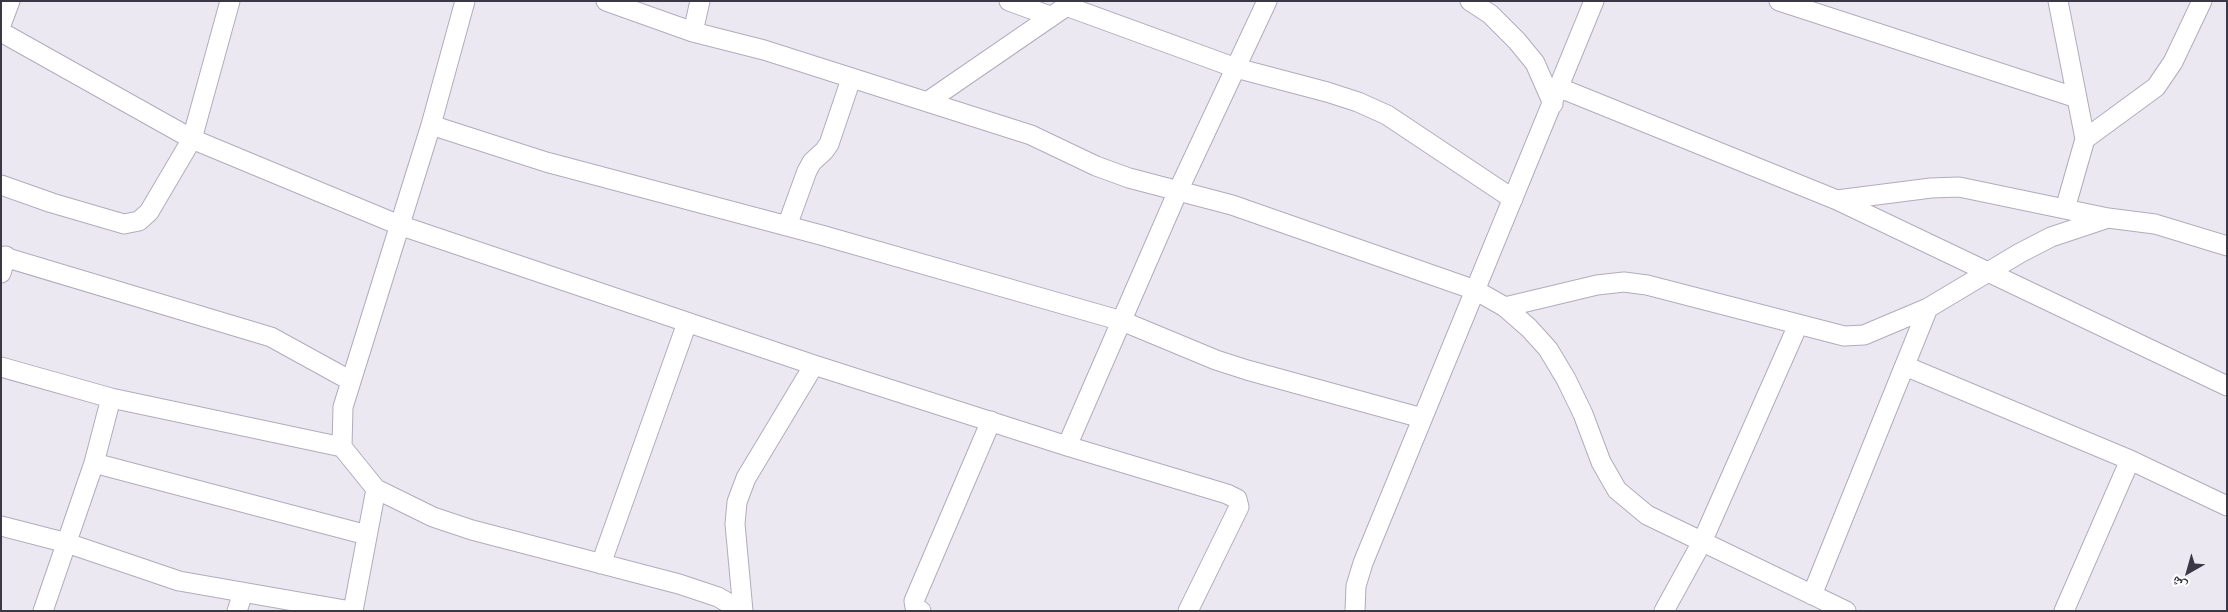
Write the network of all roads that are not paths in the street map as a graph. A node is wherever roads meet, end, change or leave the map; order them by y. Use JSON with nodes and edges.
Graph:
{"nodes":[{"id":1,"x":10,"y":1,"type":"edge"},
{"id":2,"x":230,"y":1,"type":"edge"},
{"id":3,"x":465,"y":1,"type":"edge"},
{"id":4,"x":606,"y":1,"type":"edge"},
{"id":5,"x":700,"y":1,"type":"edge"},
{"id":6,"x":1010,"y":1,"type":"edge"},
{"id":7,"x":1267,"y":1,"type":"edge"},
{"id":8,"x":1470,"y":1,"type":"edge"},
{"id":9,"x":1594,"y":1,"type":"edge"},
{"id":10,"x":1779,"y":1,"type":"edge"},
{"id":11,"x":2058,"y":1,"type":"edge"},
{"id":12,"x":2202,"y":1,"type":"edge"},
{"id":13,"x":1070,"y":4,"type":"edge"},
{"id":14,"x":1050,"y":16,"type":"junction"},
{"id":15,"x":1,"y":25,"type":"edge"},
{"id":16,"x":1,"y":32,"type":"edge"},
{"id":17,"x":693,"y":32,"type":"junction"},
{"id":18,"x":1236,"y":68,"type":"junction"},
{"id":19,"x":851,"y":79,"type":"junction"},
{"id":20,"x":1556,"y":96,"type":"junction"},
{"id":21,"x":2077,"y":98,"type":"junction"},
{"id":22,"x":927,"y":102,"type":"junction"},
{"id":23,"x":431,"y":126,"type":"junction"},
{"id":24,"x":192,"y":138,"type":"junction"},
{"id":25,"x":2085,"y":140,"type":"junction"},
{"id":26,"x":1,"y":185,"type":"edge"},
{"id":27,"x":1178,"y":191,"type":"junction"},
{"id":28,"x":1513,"y":199,"type":"junction"},
{"id":29,"x":1838,"y":200,"type":"junction"},
{"id":30,"x":2066,"y":209,"type":"junction"},
{"id":31,"x":2108,"y":218,"type":"junction"},
{"id":32,"x":399,"y":225,"type":"junction"},
{"id":33,"x":787,"y":226,"type":"junction"},
{"id":34,"x":2227,"y":246,"type":"edge"},
{"id":35,"x":3,"y":262,"type":"edge"},
{"id":36,"x":1990,"y":271,"type":"junction"},
{"id":37,"x":1475,"y":290,"type":"junction"},
{"id":38,"x":1505,"y":307,"type":"junction"},
{"id":39,"x":1928,"y":308,"type":"junction"},
{"id":40,"x":1122,"y":321,"type":"junction"},
{"id":41,"x":687,"y":324,"type":"junction"},
{"id":42,"x":1798,"y":325,"type":"junction"},
{"id":43,"x":814,"y":365,"type":"junction"},
{"id":44,"x":1905,"y":366,"type":"junction"},
{"id":45,"x":1,"y":367,"type":"edge"},
{"id":46,"x":351,"y":381,"type":"junction"},
{"id":47,"x":2227,"y":386,"type":"edge"},
{"id":48,"x":111,"y":398,"type":"junction"},
{"id":49,"x":1422,"y":418,"type":"junction"},
{"id":50,"x":991,"y":421,"type":"junction"},
{"id":51,"x":1067,"y":446,"type":"junction"},
{"id":52,"x":342,"y":447,"type":"junction"},
{"id":53,"x":2130,"y":460,"type":"junction"},
{"id":54,"x":94,"y":463,"type":"junction"},
{"id":55,"x":376,"y":488,"type":"junction"},
{"id":56,"x":2227,"y":506,"type":"edge"},
{"id":57,"x":1,"y":526,"type":"edge"},
{"id":58,"x":367,"y":535,"type":"junction"},
{"id":59,"x":1702,"y":542,"type":"junction"},
{"id":60,"x":67,"y":543,"type":"junction"},
{"id":61,"x":601,"y":564,"type":"junction"},
{"id":62,"x":1812,"y":594,"type":"junction"},
{"id":63,"x":240,"y":602,"type":"edge"},
{"id":64,"x":43,"y":611,"type":"edge"},
{"id":65,"x":352,"y":611,"type":"edge"},
{"id":66,"x":742,"y":611,"type":"edge"},
{"id":67,"x":921,"y":611,"type":"edge"},
{"id":68,"x":1188,"y":611,"type":"edge"},
{"id":69,"x":1355,"y":611,"type":"edge"},
{"id":70,"x":1664,"y":611,"type":"edge"},
{"id":71,"x":1846,"y":611,"type":"edge"},
{"id":72,"x":2064,"y":611,"type":"edge"}],
"edges":[{"from":1,"to":15,"type":"street"},
{"from":2,"to":24,"type":"street"},
{"from":3,"to":23,"type":"street"},
{"from":4,"to":17,"type":"street"},
{"from":5,"to":17,"type":"street"},
{"from":6,"to":14,"type":"street"},
{"from":7,"to":18,"type":"street"},
{"from":8,"to":20,"type":"street"},
{"from":9,"to":20,"type":"street"},
{"from":10,"to":21,"type":"street"},
{"from":11,"to":21,"type":"street"},
{"from":12,"to":25,"type":"street"},
{"from":13,"to":14,"type":"street"},
{"from":13,"to":18,"type":"street"},
{"from":14,"to":22,"type":"street"},
{"from":16,"to":24,"type":"street"},
{"from":17,"to":19,"type":"street"},
{"from":18,"to":27,"type":"street"},
{"from":18,"to":28,"type":"street"},
{"from":19,"to":22,"type":"street"},
{"from":19,"to":33,"type":"street"},
{"from":20,"to":28,"type":"street"},
{"from":20,"to":29,"type":"street"},
{"from":21,"to":25,"type":"street"},
{"from":22,"to":27,"type":"street"},
{"from":23,"to":32,"type":"street"},
{"from":23,"to":33,"type":"street"},
{"from":24,"to":26,"type":"street"},
{"from":24,"to":32,"type":"street"},
{"from":25,"to":30,"type":"street"},
{"from":27,"to":37,"type":"street"},
{"from":27,"to":40,"type":"street"},
{"from":28,"to":37,"type":"street"},
{"from":29,"to":30,"type":"street"},
{"from":29,"to":36,"type":"street"},
{"from":30,"to":31,"type":"street"},
{"from":31,"to":34,"type":"street"},
{"from":31,"to":36,"type":"street"},
{"from":32,"to":41,"type":"street"},
{"from":32,"to":46,"type":"street"},
{"from":33,"to":40,"type":"street"},
{"from":35,"to":46,"type":"street"},
{"from":36,"to":39,"type":"street"},
{"from":36,"to":47,"type":"street"},
{"from":37,"to":38,"type":"street"},
{"from":37,"to":49,"type":"street"},
{"from":38,"to":42,"type":"street"},
{"from":38,"to":59,"type":"street"},
{"from":39,"to":42,"type":"street"},
{"from":39,"to":44,"type":"street"},
{"from":40,"to":49,"type":"street"},
{"from":40,"to":51,"type":"street"},
{"from":41,"to":43,"type":"street"},
{"from":41,"to":61,"type":"street"},
{"from":42,"to":59,"type":"street"},
{"from":43,"to":50,"type":"street"},
{"from":43,"to":66,"type":"street"},
{"from":44,"to":53,"type":"street"},
{"from":44,"to":62,"type":"street"},
{"from":45,"to":48,"type":"street"},
{"from":46,"to":52,"type":"street"},
{"from":48,"to":52,"type":"street"},
{"from":48,"to":54,"type":"street"},
{"from":49,"to":69,"type":"street"},
{"from":50,"to":51,"type":"street"},
{"from":50,"to":67,"type":"street"},
{"from":51,"to":68,"type":"street"},
{"from":52,"to":55,"type":"street"},
{"from":53,"to":56,"type":"street"},
{"from":53,"to":72,"type":"street"},
{"from":54,"to":58,"type":"street"},
{"from":54,"to":60,"type":"street"},
{"from":55,"to":58,"type":"street"},
{"from":55,"to":61,"type":"street"},
{"from":57,"to":60,"type":"street"},
{"from":58,"to":65,"type":"street"},
{"from":59,"to":62,"type":"street"},
{"from":59,"to":70,"type":"street"},
{"from":60,"to":63,"type":"street"},
{"from":60,"to":64,"type":"street"},
{"from":61,"to":66,"type":"street"},
{"from":62,"to":71,"type":"street"},
{"from":63,"to":65,"type":"street"}]}
